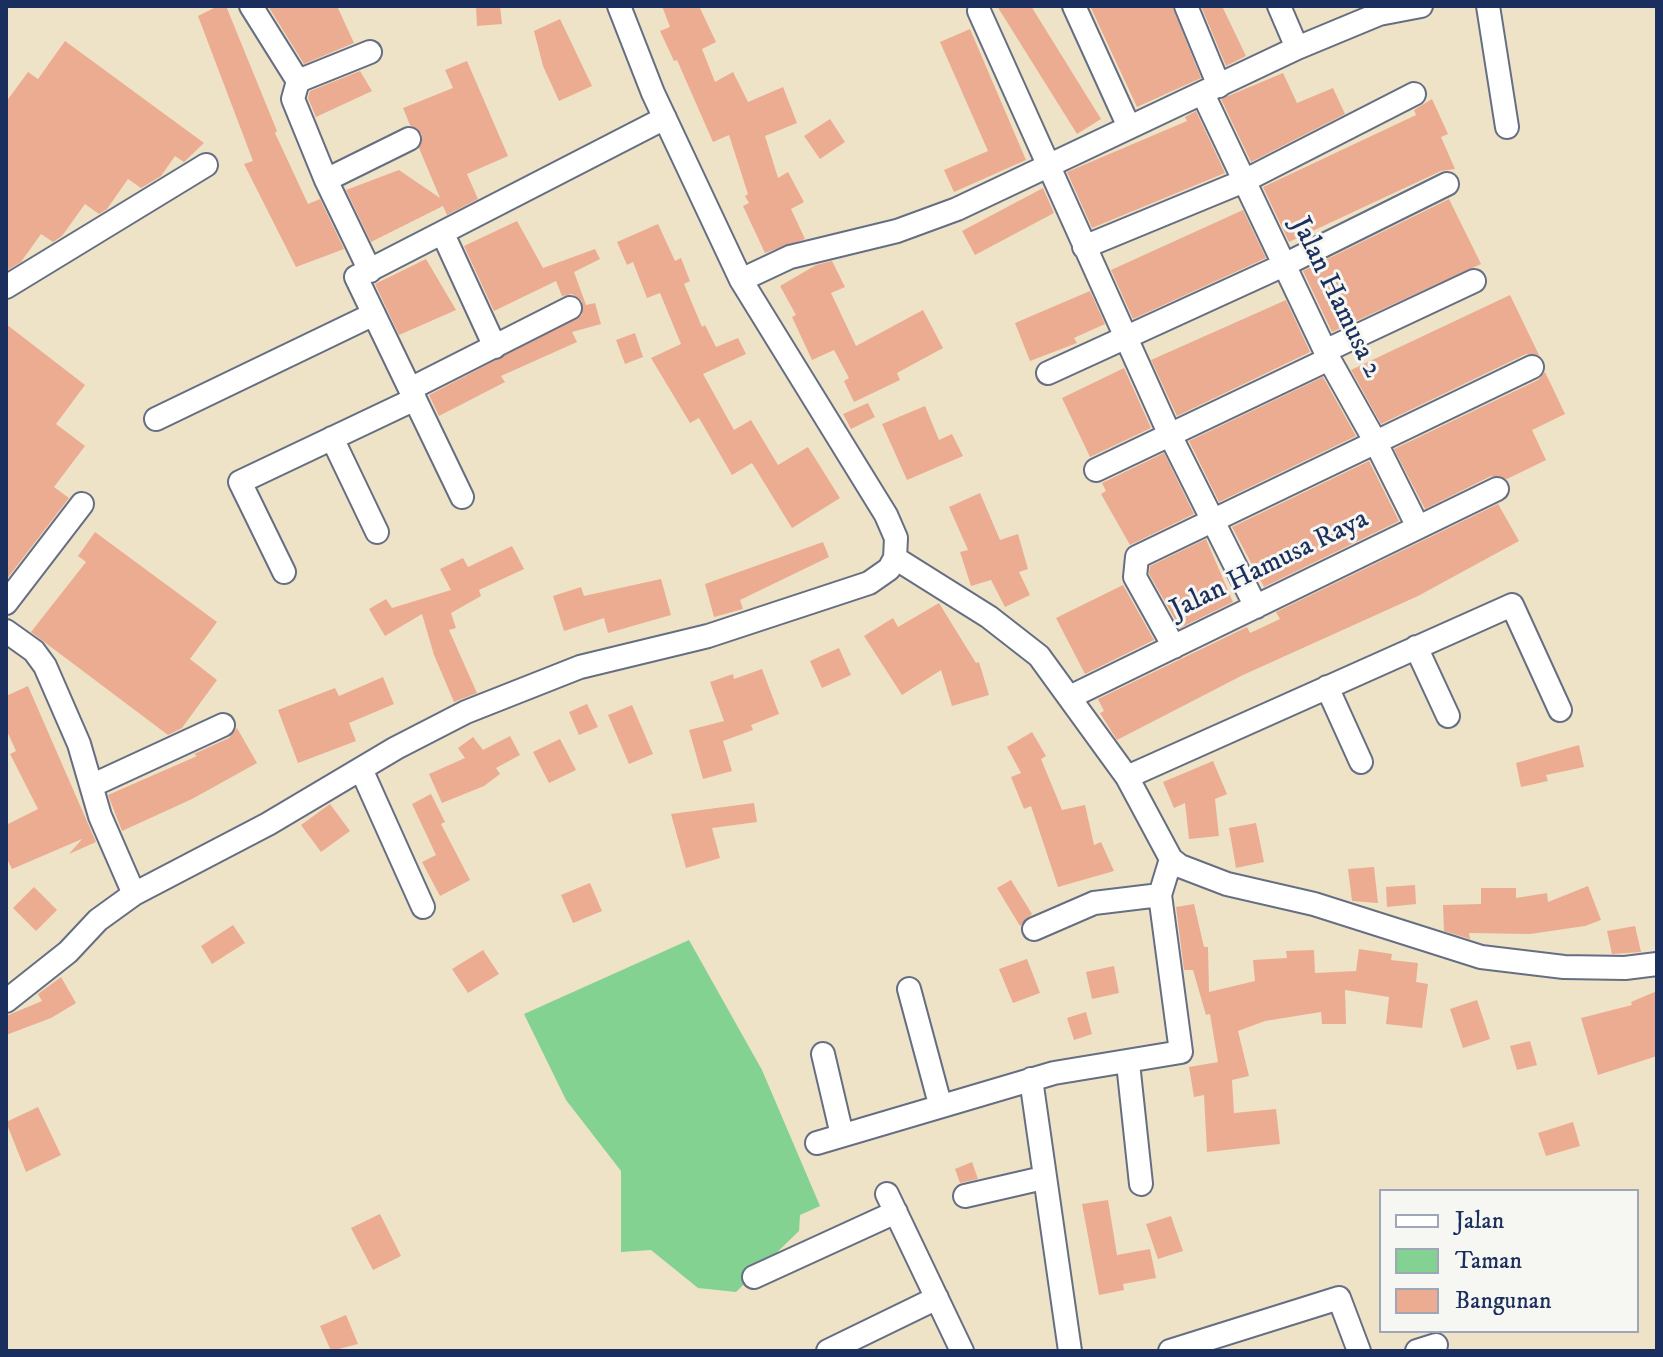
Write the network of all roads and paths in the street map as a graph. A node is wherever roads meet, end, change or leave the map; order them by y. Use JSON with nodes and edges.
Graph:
{"nodes":[{"id":1,"x":251,"y":6,"type":"edge"},
{"id":2,"x":619,"y":6,"type":"edge"},
{"id":3,"x":1074,"y":6,"type":"edge"},
{"id":4,"x":1186,"y":6,"type":"edge"},
{"id":5,"x":1279,"y":6,"type":"edge"},
{"id":6,"x":1421,"y":6,"type":"edge"},
{"id":7,"x":1488,"y":6,"type":"edge"},
{"id":8,"x":1378,"y":10,"type":"edge"},
{"id":9,"x":979,"y":11,"type":"dead end"},
{"id":10,"x":1297,"y":48,"type":"junction"},
{"id":11,"x":370,"y":52,"type":"dead end"},
{"id":12,"x":298,"y":81,"type":"junction"},
{"id":13,"x":1211,"y":90,"type":"junction"},
{"id":14,"x":1414,"y":94,"type":"dead end"},
{"id":15,"x":665,"y":118,"type":"junction"},
{"id":16,"x":1129,"y":127,"type":"junction"},
{"id":17,"x":1507,"y":127,"type":"dead end"},
{"id":18,"x":409,"y":139,"type":"dead end"},
{"id":19,"x":206,"y":165,"type":"dead end"},
{"id":20,"x":1048,"y":168,"type":"junction"},
{"id":21,"x":326,"y":180,"type":"junction"},
{"id":22,"x":1244,"y":181,"type":"junction"},
{"id":23,"x":1447,"y":184,"type":"dead end"},
{"id":24,"x":443,"y":234,"type":"junction"},
{"id":25,"x":1084,"y":247,"type":"junction"},
{"id":26,"x":1284,"y":265,"type":"junction"},
{"id":27,"x":370,"y":271,"type":"junction"},
{"id":28,"x":741,"y":280,"type":"junction"},
{"id":29,"x":1474,"y":281,"type":"dead end"},
{"id":30,"x":6,"y":287,"type":"edge"},
{"id":31,"x":570,"y":308,"type":"dead end"},
{"id":32,"x":374,"y":314,"type":"junction"},
{"id":33,"x":1128,"y":338,"type":"junction"},
{"id":34,"x":495,"y":347,"type":"junction"},
{"id":35,"x":1327,"y":355,"type":"junction"},
{"id":36,"x":1532,"y":367,"type":"dead end"},
{"id":37,"x":1048,"y":373,"type":"dead end"},
{"id":38,"x":412,"y":394,"type":"junction"},
{"id":39,"x":156,"y":419,"type":"dead end"},
{"id":40,"x":1169,"y":433,"type":"junction"},
{"id":41,"x":332,"y":438,"type":"junction"},
{"id":42,"x":1375,"y":441,"type":"junction"},
{"id":43,"x":1096,"y":470,"type":"dead end"},
{"id":44,"x":1497,"y":489,"type":"dead end"},
{"id":45,"x":462,"y":497,"type":"dead end"},
{"id":46,"x":82,"y":504,"type":"dead end"},
{"id":47,"x":1212,"y":519,"type":"junction"},
{"id":48,"x":1418,"y":527,"type":"junction"},
{"id":49,"x":377,"y":532,"type":"dead end"},
{"id":50,"x":895,"y":558,"type":"junction"},
{"id":51,"x":284,"y":572,"type":"dead end"},
{"id":52,"x":6,"y":603,"type":"edge"},
{"id":53,"x":1256,"y":607,"type":"junction"},
{"id":54,"x":6,"y":631,"type":"edge"},
{"id":55,"x":1174,"y":647,"type":"junction"},
{"id":56,"x":1416,"y":647,"type":"junction"},
{"id":57,"x":1327,"y":687,"type":"junction"},
{"id":58,"x":1070,"y":697,"type":"junction"},
{"id":59,"x":1560,"y":710,"type":"dead end"},
{"id":60,"x":1448,"y":716,"type":"dead end"},
{"id":61,"x":223,"y":725,"type":"dead end"},
{"id":62,"x":1361,"y":762,"type":"dead end"},
{"id":63,"x":361,"y":769,"type":"junction"},
{"id":64,"x":1127,"y":777,"type":"junction"},
{"id":65,"x":93,"y":785,"type":"junction"},
{"id":66,"x":1171,"y":859,"type":"junction"},
{"id":67,"x":134,"y":894,"type":"junction"},
{"id":68,"x":1160,"y":895,"type":"junction"},
{"id":69,"x":423,"y":907,"type":"dead end"},
{"id":70,"x":1034,"y":929,"type":"dead end"},
{"id":71,"x":1657,"y":964,"type":"edge"},
{"id":72,"x":909,"y":989,"type":"dead end"},
{"id":73,"x":6,"y":1001,"type":"edge"},
{"id":74,"x":823,"y":1054,"type":"dead end"},
{"id":75,"x":1128,"y":1063,"type":"junction"},
{"id":76,"x":1031,"y":1079,"type":"junction"},
{"id":77,"x":940,"y":1104,"type":"junction"},
{"id":78,"x":842,"y":1135,"type":"junction"},
{"id":79,"x":817,"y":1143,"type":"dead end"},
{"id":80,"x":1043,"y":1178,"type":"junction"},
{"id":81,"x":1141,"y":1184,"type":"dead end"},
{"id":82,"x":965,"y":1196,"type":"dead end"},
{"id":83,"x":754,"y":1277,"type":"dead end"},
{"id":84,"x":937,"y":1298,"type":"junction"},
{"id":85,"x":1062,"y":1348,"type":"edge"},
{"id":86,"x":828,"y":1351,"type":"edge"},
{"id":87,"x":962,"y":1351,"type":"edge"},
{"id":88,"x":1170,"y":1351,"type":"edge"},
{"id":89,"x":1359,"y":1351,"type":"edge"}],
"edges":[{"from":1,"to":12,"type":"street"},
{"from":2,"to":15,"type":"street"},
{"from":3,"to":16,"type":"street"},
{"from":4,"to":13,"type":"street","name":"Jalan Hamusa 2"},
{"from":5,"to":10,"type":"street"},
{"from":6,"to":8,"type":"street"},
{"from":7,"to":17,"type":"street"},
{"from":8,"to":10,"type":"street"},
{"from":9,"to":20,"type":"street"},
{"from":10,"to":13,"type":"street"},
{"from":11,"to":12,"type":"street"},
{"from":12,"to":21,"type":"street"},
{"from":13,"to":16,"type":"street"},
{"from":13,"to":22,"type":"street","name":"Jalan Hamusa 2"},
{"from":14,"to":22,"type":"street"},
{"from":15,"to":24,"type":"street"},
{"from":15,"to":28,"type":"street"},
{"from":16,"to":20,"type":"street"},
{"from":18,"to":21,"type":"street"},
{"from":19,"to":30,"type":"street"},
{"from":20,"to":25,"type":"street"},
{"from":20,"to":28,"type":"street"},
{"from":21,"to":27,"type":"street"},
{"from":22,"to":25,"type":"street"},
{"from":22,"to":26,"type":"street","name":"Jalan Hamusa 2"},
{"from":23,"to":26,"type":"street"},
{"from":24,"to":27,"type":"street"},
{"from":24,"to":34,"type":"street"},
{"from":25,"to":33,"type":"street"},
{"from":26,"to":33,"type":"street"},
{"from":26,"to":35,"type":"street","name":"Jalan Hamusa 2"},
{"from":27,"to":32,"type":"street"},
{"from":28,"to":50,"type":"street"},
{"from":29,"to":35,"type":"street"},
{"from":31,"to":34,"type":"street"},
{"from":32,"to":38,"type":"street"},
{"from":32,"to":39,"type":"street"},
{"from":33,"to":37,"type":"street"},
{"from":33,"to":40,"type":"street"},
{"from":34,"to":38,"type":"street"},
{"from":35,"to":40,"type":"street"},
{"from":35,"to":42,"type":"street","name":"Jalan Hamusa 2"},
{"from":36,"to":42,"type":"street"},
{"from":38,"to":41,"type":"street"},
{"from":38,"to":45,"type":"street"},
{"from":40,"to":43,"type":"street"},
{"from":40,"to":47,"type":"street"},
{"from":41,"to":49,"type":"street"},
{"from":41,"to":51,"type":"street"},
{"from":42,"to":47,"type":"street"},
{"from":42,"to":48,"type":"street","name":"Jalan Hamusa 2"},
{"from":44,"to":48,"type":"street","name":"Jalan Hamusa Raya"},
{"from":46,"to":52,"type":"street"},
{"from":47,"to":53,"type":"street"},
{"from":47,"to":55,"type":"street"},
{"from":48,"to":53,"type":"street","name":"Jalan Hamusa Raya"},
{"from":50,"to":58,"type":"street"},
{"from":50,"to":63,"type":"street"},
{"from":53,"to":55,"type":"street","name":"Jalan Hamusa Raya"},
{"from":54,"to":65,"type":"street"},
{"from":55,"to":58,"type":"street","name":"Jalan Hamusa Raya"},
{"from":56,"to":57,"type":"street"},
{"from":56,"to":59,"type":"street"},
{"from":56,"to":60,"type":"street"},
{"from":57,"to":62,"type":"street"},
{"from":57,"to":64,"type":"street"},
{"from":58,"to":64,"type":"street"},
{"from":61,"to":65,"type":"street"},
{"from":63,"to":67,"type":"street"},
{"from":63,"to":69,"type":"street"},
{"from":64,"to":66,"type":"street"},
{"from":65,"to":67,"type":"street"},
{"from":66,"to":68,"type":"street"},
{"from":66,"to":71,"type":"street"},
{"from":67,"to":73,"type":"street"},
{"from":68,"to":70,"type":"street"},
{"from":68,"to":75,"type":"street"},
{"from":72,"to":77,"type":"street"},
{"from":74,"to":78,"type":"street"},
{"from":75,"to":76,"type":"street"},
{"from":75,"to":81,"type":"street"},
{"from":76,"to":77,"type":"street"},
{"from":76,"to":80,"type":"street"},
{"from":77,"to":78,"type":"street"},
{"from":78,"to":79,"type":"street"},
{"from":80,"to":82,"type":"street"},
{"from":80,"to":85,"type":"street"},
{"from":83,"to":84,"type":"street"},
{"from":84,"to":86,"type":"street"},
{"from":84,"to":87,"type":"street"},
{"from":88,"to":89,"type":"street"}]}
